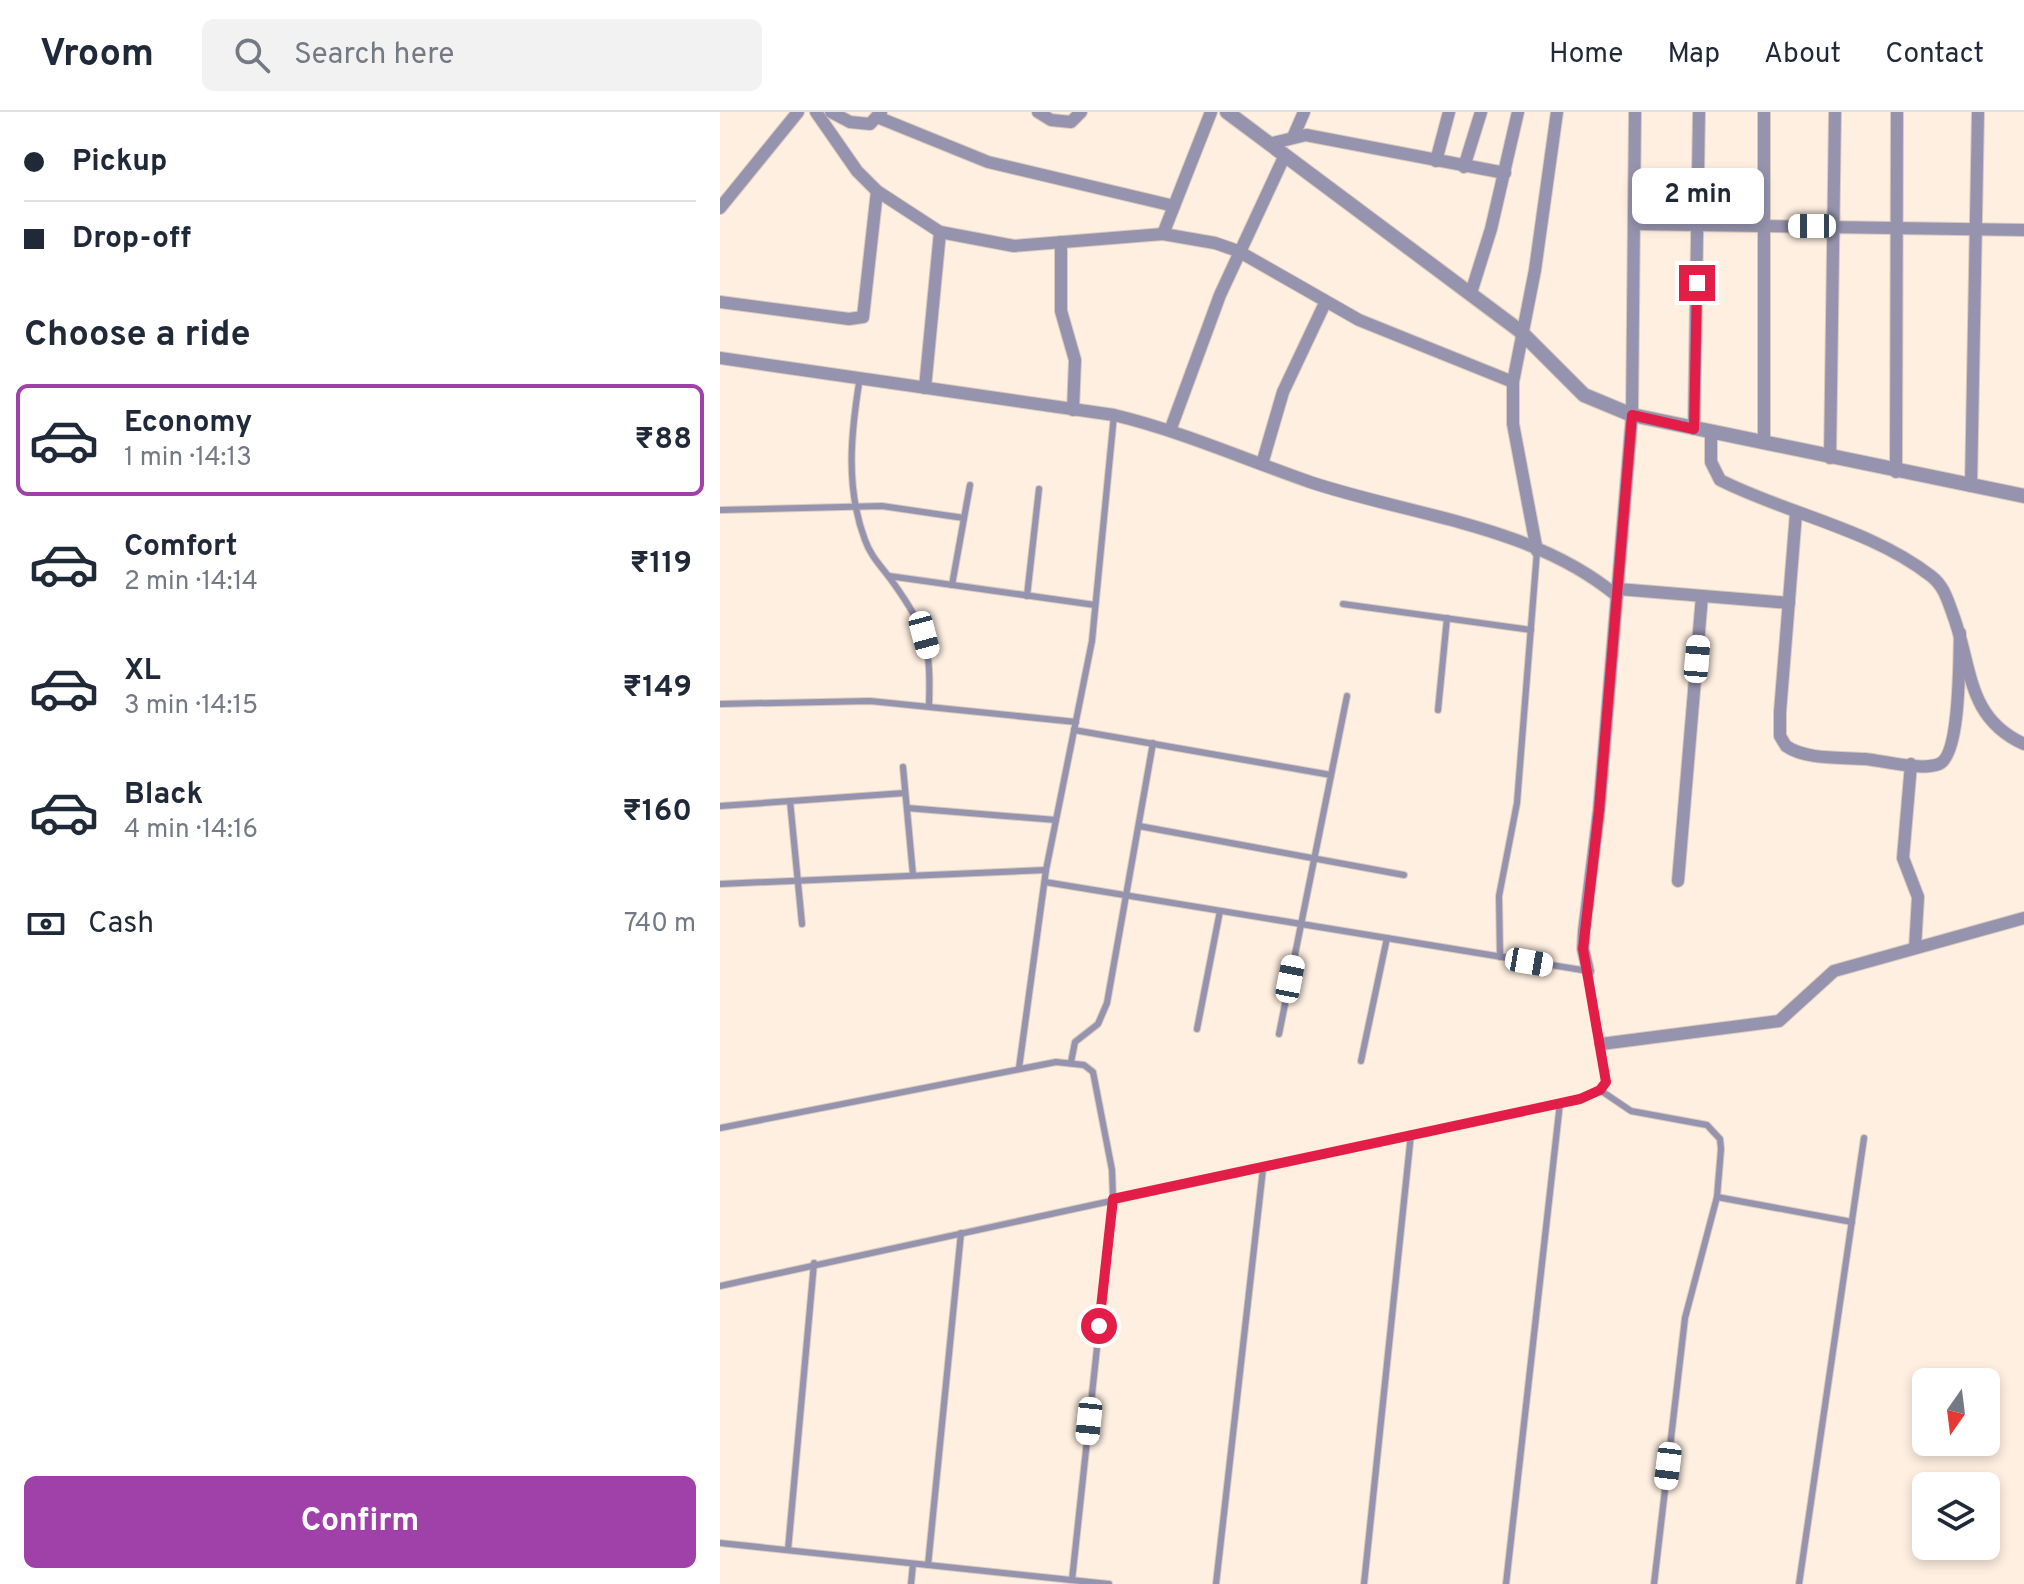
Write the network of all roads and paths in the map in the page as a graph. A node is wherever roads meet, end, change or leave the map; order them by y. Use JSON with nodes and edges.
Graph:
{"nodes":[{"id":1,"x":798,"y":112,"type":"edge"},
{"id":2,"x":816,"y":112,"type":"edge"},
{"id":3,"x":831,"y":112,"type":"edge"},
{"id":4,"x":1038,"y":112,"type":"edge"},
{"id":5,"x":1081,"y":112,"type":"edge"},
{"id":6,"x":1211,"y":112,"type":"edge"},
{"id":7,"x":1227,"y":112,"type":"edge"},
{"id":8,"x":1304,"y":112,"type":"edge"},
{"id":9,"x":1449,"y":112,"type":"edge"},
{"id":10,"x":1481,"y":112,"type":"edge"},
{"id":11,"x":1518,"y":112,"type":"edge"},
{"id":12,"x":1557,"y":112,"type":"edge"},
{"id":13,"x":1635,"y":112,"type":"edge"},
{"id":14,"x":1699,"y":112,"type":"edge"},
{"id":15,"x":1764,"y":112,"type":"edge"},
{"id":16,"x":1835,"y":112,"type":"edge"},
{"id":17,"x":1897,"y":112,"type":"edge"},
{"id":18,"x":1978,"y":112,"type":"edge"},
{"id":19,"x":879,"y":115,"type":"edge"},
{"id":20,"x":1294,"y":135,"type":"junction"},
{"id":21,"x":1269,"y":144,"type":"junction"},
{"id":22,"x":1285,"y":155,"type":"junction"},
{"id":23,"x":1436,"y":161,"type":"junction"},
{"id":24,"x":1464,"y":167,"type":"junction"},
{"id":25,"x":1505,"y":173,"type":"junction"},
{"id":26,"x":877,"y":191,"type":"junction"},
{"id":27,"x":1174,"y":206,"type":"junction"},
{"id":28,"x":720,"y":208,"type":"edge"},
{"id":29,"x":1634,"y":224,"type":"junction"},
{"id":30,"x":1698,"y":225,"type":"junction"},
{"id":31,"x":1766,"y":226,"type":"junction"},
{"id":32,"x":1835,"y":227,"type":"junction"},
{"id":33,"x":1897,"y":228,"type":"junction"},
{"id":34,"x":1975,"y":229,"type":"junction"},
{"id":35,"x":2024,"y":230,"type":"edge"},
{"id":36,"x":940,"y":232,"type":"junction"},
{"id":37,"x":1163,"y":234,"type":"junction"},
{"id":38,"x":1061,"y":242,"type":"junction"},
{"id":39,"x":1238,"y":251,"type":"junction"},
{"id":40,"x":1471,"y":293,"type":"junction"},
{"id":41,"x":720,"y":302,"type":"edge"},
{"id":42,"x":1325,"y":303,"type":"junction"},
{"id":43,"x":1520,"y":331,"type":"junction"},
{"id":44,"x":720,"y":358,"type":"edge"},
{"id":45,"x":860,"y":377,"type":"junction"},
{"id":46,"x":1513,"y":382,"type":"junction"},
{"id":47,"x":925,"y":388,"type":"junction"},
{"id":48,"x":1073,"y":410,"type":"junction"},
{"id":49,"x":1114,"y":415,"type":"junction"},
{"id":50,"x":1632,"y":415,"type":"junction"},
{"id":51,"x":1171,"y":428,"type":"junction"},
{"id":52,"x":1694,"y":429,"type":"junction"},
{"id":53,"x":1711,"y":432,"type":"junction"},
{"id":54,"x":1764,"y":443,"type":"junction"},
{"id":55,"x":1830,"y":458,"type":"junction"},
{"id":56,"x":1262,"y":464,"type":"junction"},
{"id":57,"x":1896,"y":472,"type":"junction"},
{"id":58,"x":970,"y":485,"type":"dead end"},
{"id":59,"x":1971,"y":486,"type":"junction"},
{"id":60,"x":1039,"y":489,"type":"dead end"},
{"id":61,"x":2024,"y":496,"type":"edge"},
{"id":62,"x":855,"y":506,"type":"junction"},
{"id":63,"x":720,"y":510,"type":"edge"},
{"id":64,"x":1796,"y":513,"type":"junction"},
{"id":65,"x":964,"y":518,"type":"junction"},
{"id":66,"x":1537,"y":551,"type":"junction"},
{"id":67,"x":889,"y":576,"type":"junction"},
{"id":68,"x":952,"y":585,"type":"junction"},
{"id":69,"x":1617,"y":592,"type":"junction"},
{"id":70,"x":1027,"y":596,"type":"junction"},
{"id":71,"x":1702,"y":596,"type":"junction"},
{"id":72,"x":1789,"y":603,"type":"junction"},
{"id":73,"x":1343,"y":604,"type":"dead end"},
{"id":74,"x":1095,"y":605,"type":"junction"},
{"id":75,"x":1447,"y":618,"type":"junction"},
{"id":76,"x":1531,"y":630,"type":"junction"},
{"id":77,"x":1960,"y":633,"type":"junction"},
{"id":78,"x":1347,"y":696,"type":"dead end"},
{"id":79,"x":720,"y":704,"type":"edge"},
{"id":80,"x":929,"y":706,"type":"junction"},
{"id":81,"x":1438,"y":710,"type":"dead end"},
{"id":82,"x":1075,"y":726,"type":"junction"},
{"id":83,"x":1153,"y":743,"type":"junction"},
{"id":84,"x":2024,"y":744,"type":"edge"},
{"id":85,"x":1911,"y":764,"type":"junction"},
{"id":86,"x":903,"y":767,"type":"dead end"},
{"id":87,"x":1331,"y":775,"type":"junction"},
{"id":88,"x":905,"y":793,"type":"junction"},
{"id":89,"x":790,"y":801,"type":"junction"},
{"id":90,"x":720,"y":806,"type":"edge"},
{"id":91,"x":907,"y":808,"type":"junction"},
{"id":92,"x":1056,"y":820,"type":"junction"},
{"id":93,"x":1139,"y":826,"type":"junction"},
{"id":94,"x":1314,"y":858,"type":"junction"},
{"id":95,"x":1046,"y":870,"type":"junction"},
{"id":96,"x":913,"y":875,"type":"junction"},
{"id":97,"x":1404,"y":875,"type":"dead end"},
{"id":98,"x":796,"y":879,"type":"junction"},
{"id":99,"x":1678,"y":881,"type":"dead end"},
{"id":100,"x":1045,"y":882,"type":"junction"},
{"id":101,"x":720,"y":884,"type":"edge"},
{"id":102,"x":1127,"y":896,"type":"junction"},
{"id":103,"x":1220,"y":911,"type":"junction"},
{"id":104,"x":2024,"y":918,"type":"edge"},
{"id":105,"x":802,"y":924,"type":"dead end"},
{"id":106,"x":1301,"y":924,"type":"junction"},
{"id":107,"x":1387,"y":938,"type":"junction"},
{"id":108,"x":1915,"y":948,"type":"junction"},
{"id":109,"x":1500,"y":957,"type":"junction"},
{"id":110,"x":1588,"y":971,"type":"junction"},
{"id":111,"x":1197,"y":1029,"type":"dead end"},
{"id":112,"x":1279,"y":1034,"type":"dead end"},
{"id":113,"x":1601,"y":1044,"type":"junction"},
{"id":114,"x":1361,"y":1061,"type":"dead end"},
{"id":115,"x":1071,"y":1062,"type":"junction"},
{"id":116,"x":1019,"y":1068,"type":"junction"},
{"id":117,"x":1600,"y":1090,"type":"junction"},
{"id":118,"x":1560,"y":1103,"type":"junction"},
{"id":119,"x":720,"y":1128,"type":"edge"},
{"id":120,"x":1411,"y":1134,"type":"junction"},
{"id":121,"x":1864,"y":1138,"type":"dead end"},
{"id":122,"x":1263,"y":1169,"type":"junction"},
{"id":123,"x":1717,"y":1197,"type":"junction"},
{"id":124,"x":1113,"y":1199,"type":"junction"},
{"id":125,"x":1852,"y":1222,"type":"junction"},
{"id":126,"x":961,"y":1233,"type":"junction"},
{"id":127,"x":814,"y":1263,"type":"junction"},
{"id":128,"x":720,"y":1286,"type":"edge"},
{"id":129,"x":720,"y":1543,"type":"edge"},
{"id":130,"x":788,"y":1550,"type":"junction"},
{"id":131,"x":913,"y":1564,"type":"junction"},
{"id":132,"x":928,"y":1565,"type":"junction"},
{"id":133,"x":1072,"y":1580,"type":"junction"},
{"id":134,"x":911,"y":1584,"type":"edge"},
{"id":135,"x":1105,"y":1584,"type":"edge"},
{"id":136,"x":1216,"y":1584,"type":"edge"},
{"id":137,"x":1364,"y":1584,"type":"edge"},
{"id":138,"x":1506,"y":1584,"type":"edge"},
{"id":139,"x":1654,"y":1584,"type":"edge"},
{"id":140,"x":1799,"y":1584,"type":"edge"}],
"edges":[{"from":1,"to":28,"type":"street"},
{"from":2,"to":26,"type":"street"},
{"from":3,"to":19,"type":"street"},
{"from":4,"to":5,"type":"street"},
{"from":6,"to":27,"type":"street"},
{"from":7,"to":21,"type":"street"},
{"from":8,"to":20,"type":"street"},
{"from":9,"to":23,"type":"street"},
{"from":10,"to":24,"type":"street"},
{"from":11,"to":25,"type":"street"},
{"from":12,"to":43,"type":"street"},
{"from":13,"to":29,"type":"street"},
{"from":14,"to":30,"type":"street"},
{"from":15,"to":31,"type":"street"},
{"from":16,"to":32,"type":"street"},
{"from":17,"to":33,"type":"street"},
{"from":18,"to":34,"type":"street"},
{"from":19,"to":27,"type":"street"},
{"from":20,"to":21,"type":"street"},
{"from":20,"to":23,"type":"street"},
{"from":21,"to":22,"type":"street"},
{"from":22,"to":39,"type":"street"},
{"from":22,"to":40,"type":"street"},
{"from":23,"to":24,"type":"street"},
{"from":24,"to":25,"type":"street"},
{"from":25,"to":40,"type":"street"},
{"from":26,"to":36,"type":"street"},
{"from":26,"to":41,"type":"street"},
{"from":27,"to":37,"type":"street"},
{"from":29,"to":30,"type":"street"},
{"from":29,"to":50,"type":"street"},
{"from":30,"to":31,"type":"street"},
{"from":30,"to":52,"type":"street"},
{"from":31,"to":32,"type":"street"},
{"from":31,"to":54,"type":"street"},
{"from":32,"to":33,"type":"street"},
{"from":32,"to":55,"type":"street"},
{"from":33,"to":34,"type":"street"},
{"from":33,"to":57,"type":"street"},
{"from":34,"to":35,"type":"street"},
{"from":34,"to":59,"type":"street"},
{"from":36,"to":38,"type":"street"},
{"from":36,"to":47,"type":"street"},
{"from":37,"to":38,"type":"street"},
{"from":37,"to":39,"type":"street"},
{"from":38,"to":48,"type":"street"},
{"from":39,"to":42,"type":"street"},
{"from":39,"to":51,"type":"street"},
{"from":40,"to":43,"type":"street"},
{"from":42,"to":46,"type":"street"},
{"from":42,"to":56,"type":"street"},
{"from":43,"to":46,"type":"street"},
{"from":43,"to":50,"type":"street"},
{"from":44,"to":45,"type":"street"},
{"from":45,"to":47,"type":"street"},
{"from":45,"to":62,"type":"lane"},
{"from":46,"to":66,"type":"street"},
{"from":47,"to":48,"type":"street"},
{"from":48,"to":49,"type":"street"},
{"from":49,"to":51,"type":"street"},
{"from":49,"to":74,"type":"lane"},
{"from":50,"to":52,"type":"street"},
{"from":50,"to":69,"type":"street"},
{"from":51,"to":56,"type":"street"},
{"from":52,"to":53,"type":"street"},
{"from":53,"to":54,"type":"street"},
{"from":53,"to":64,"type":"street"},
{"from":54,"to":55,"type":"street"},
{"from":55,"to":57,"type":"street"},
{"from":56,"to":66,"type":"street"},
{"from":57,"to":59,"type":"street"},
{"from":58,"to":65,"type":"lane"},
{"from":59,"to":61,"type":"street"},
{"from":60,"to":70,"type":"lane"},
{"from":62,"to":63,"type":"lane"},
{"from":62,"to":65,"type":"lane"},
{"from":62,"to":67,"type":"lane"},
{"from":64,"to":72,"type":"street"},
{"from":64,"to":77,"type":"street"},
{"from":65,"to":68,"type":"lane"},
{"from":66,"to":69,"type":"street"},
{"from":66,"to":76,"type":"lane"},
{"from":67,"to":68,"type":"lane"},
{"from":67,"to":80,"type":"lane"},
{"from":68,"to":70,"type":"lane"},
{"from":69,"to":71,"type":"street"},
{"from":69,"to":110,"type":"street"},
{"from":70,"to":74,"type":"lane"},
{"from":71,"to":72,"type":"street"},
{"from":71,"to":99,"type":"street"},
{"from":72,"to":85,"type":"street"},
{"from":73,"to":75,"type":"lane"},
{"from":74,"to":82,"type":"lane"},
{"from":75,"to":76,"type":"lane"},
{"from":75,"to":81,"type":"lane"},
{"from":76,"to":109,"type":"lane"},
{"from":77,"to":84,"type":"street"},
{"from":77,"to":85,"type":"street"},
{"from":78,"to":87,"type":"lane"},
{"from":79,"to":80,"type":"lane"},
{"from":80,"to":82,"type":"lane"},
{"from":82,"to":83,"type":"lane"},
{"from":82,"to":92,"type":"lane"},
{"from":83,"to":87,"type":"lane"},
{"from":83,"to":93,"type":"lane"},
{"from":85,"to":108,"type":"street"},
{"from":86,"to":88,"type":"lane"},
{"from":87,"to":94,"type":"lane"},
{"from":88,"to":89,"type":"lane"},
{"from":88,"to":91,"type":"lane"},
{"from":89,"to":90,"type":"lane"},
{"from":89,"to":98,"type":"lane"},
{"from":91,"to":92,"type":"lane"},
{"from":91,"to":96,"type":"lane"},
{"from":92,"to":95,"type":"lane"},
{"from":93,"to":94,"type":"lane"},
{"from":93,"to":102,"type":"lane"},
{"from":94,"to":97,"type":"lane"},
{"from":94,"to":106,"type":"lane"},
{"from":95,"to":96,"type":"lane"},
{"from":95,"to":100,"type":"lane"},
{"from":96,"to":98,"type":"lane"},
{"from":98,"to":101,"type":"lane"},
{"from":98,"to":105,"type":"lane"},
{"from":100,"to":102,"type":"lane"},
{"from":100,"to":116,"type":"lane"},
{"from":102,"to":103,"type":"lane"},
{"from":102,"to":115,"type":"lane"},
{"from":103,"to":106,"type":"lane"},
{"from":103,"to":111,"type":"lane"},
{"from":104,"to":108,"type":"street"},
{"from":106,"to":107,"type":"lane"},
{"from":106,"to":112,"type":"lane"},
{"from":107,"to":109,"type":"lane"},
{"from":107,"to":114,"type":"lane"},
{"from":108,"to":113,"type":"street"},
{"from":109,"to":110,"type":"lane"},
{"from":110,"to":113,"type":"lane"},
{"from":113,"to":117,"type":"lane"},
{"from":115,"to":116,"type":"lane"},
{"from":115,"to":124,"type":"lane"},
{"from":116,"to":119,"type":"lane"},
{"from":117,"to":118,"type":"lane"},
{"from":117,"to":123,"type":"lane"},
{"from":118,"to":120,"type":"lane"},
{"from":118,"to":138,"type":"lane"},
{"from":120,"to":122,"type":"lane"},
{"from":120,"to":137,"type":"lane"},
{"from":121,"to":125,"type":"lane"},
{"from":122,"to":124,"type":"lane"},
{"from":122,"to":136,"type":"lane"},
{"from":123,"to":125,"type":"lane"},
{"from":123,"to":139,"type":"lane"},
{"from":124,"to":126,"type":"lane"},
{"from":124,"to":133,"type":"lane"},
{"from":125,"to":140,"type":"lane"},
{"from":126,"to":127,"type":"lane"},
{"from":126,"to":132,"type":"lane"},
{"from":127,"to":128,"type":"lane"},
{"from":127,"to":130,"type":"lane"},
{"from":129,"to":130,"type":"lane"},
{"from":130,"to":131,"type":"lane"},
{"from":131,"to":132,"type":"lane"},
{"from":131,"to":134,"type":"lane"},
{"from":132,"to":133,"type":"lane"},
{"from":133,"to":135,"type":"lane"}]}
